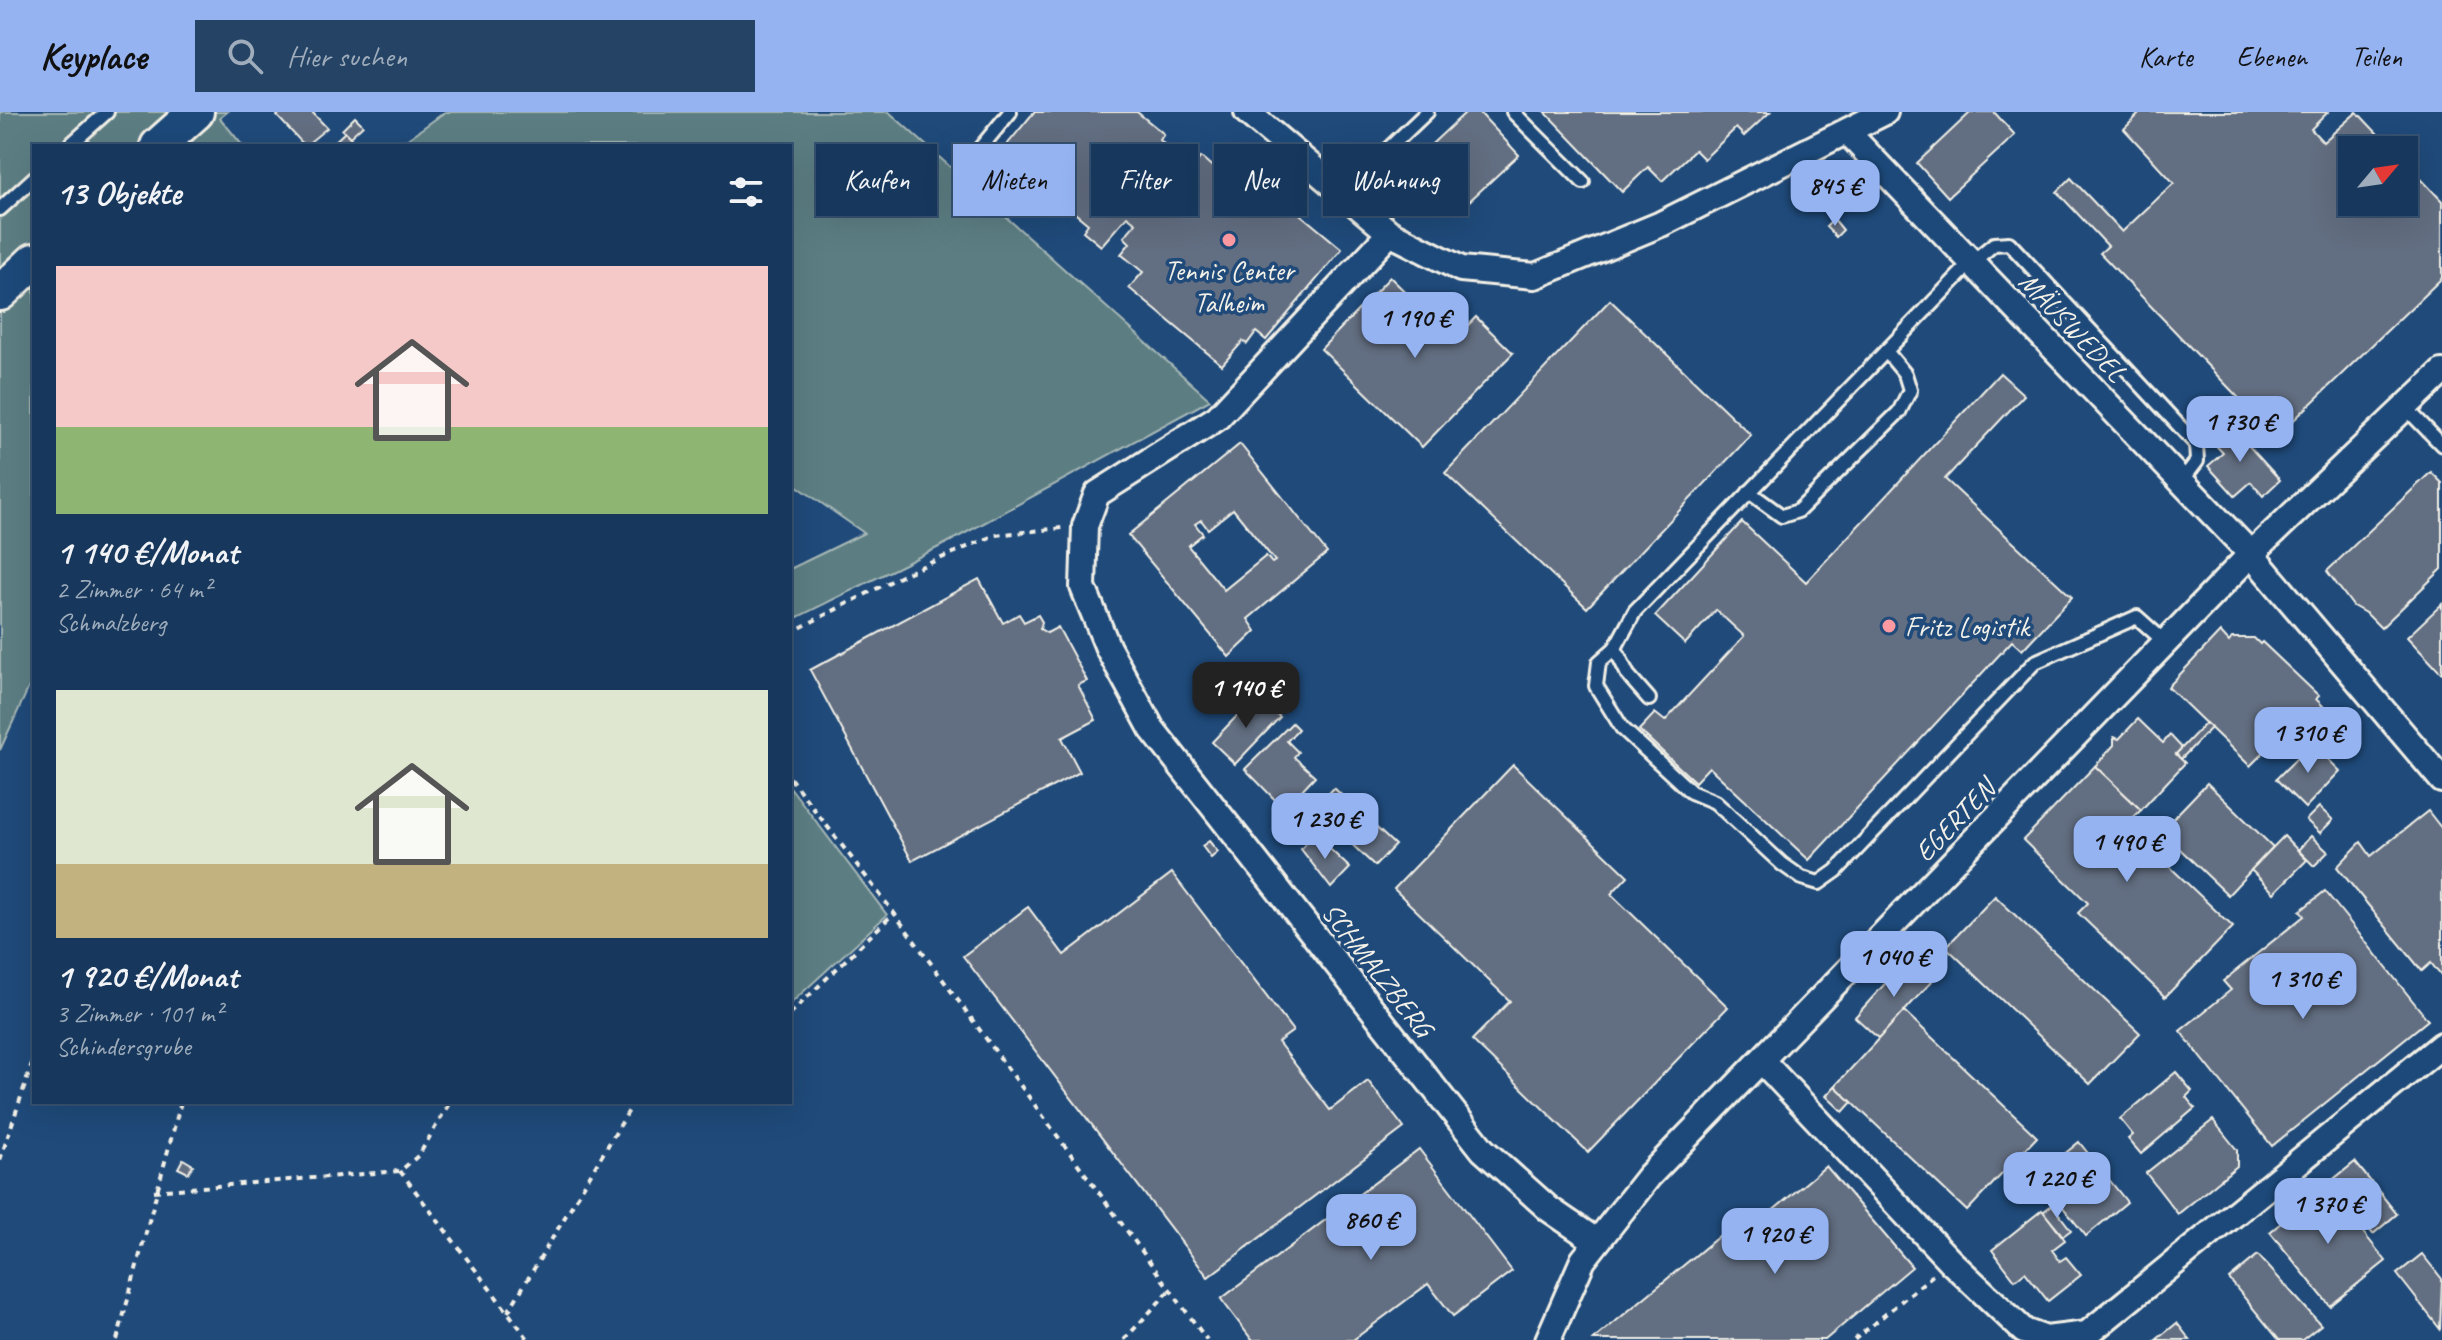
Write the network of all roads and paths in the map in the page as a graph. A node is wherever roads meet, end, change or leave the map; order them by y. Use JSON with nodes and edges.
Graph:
{"nodes":[{"id":1,"x":107,"y":112,"type":"edge"},
{"id":2,"x":1010,"y":112,"type":"edge"},
{"id":3,"x":1247,"y":112,"type":"edge"},
{"id":4,"x":1427,"y":112,"type":"edge"},
{"id":5,"x":1513,"y":112,"type":"edge"},
{"id":6,"x":1885,"y":112,"type":"edge"},
{"id":7,"x":188,"y":115,"type":"edge"},
{"id":8,"x":1847,"y":132,"type":"junction"},
{"id":9,"x":71,"y":144,"type":"edge"},
{"id":10,"x":160,"y":144,"type":"edge"},
{"id":11,"x":984,"y":144,"type":"edge"},
{"id":12,"x":1393,"y":144,"type":"edge"},
{"id":13,"x":1323,"y":177,"type":"edge"},
{"id":14,"x":32,"y":180,"type":"edge"},
{"id":15,"x":1583,"y":182,"type":"dead end"},
{"id":16,"x":0,"y":209,"type":"edge"},
{"id":17,"x":1370,"y":216,"type":"edge"},
{"id":18,"x":1390,"y":233,"type":"junction"},
{"id":19,"x":32,"y":263,"type":"edge"},
{"id":20,"x":1971,"y":263,"type":"junction"},
{"id":21,"x":0,"y":293,"type":"edge"},
{"id":22,"x":1886,"y":351,"type":"junction"},
{"id":23,"x":2442,"y":372,"type":"edge"},
{"id":24,"x":2406,"y":408,"type":"junction"},
{"id":25,"x":2442,"y":445,"type":"edge"},
{"id":26,"x":2181,"y":482,"type":"junction"},
{"id":27,"x":1749,"y":492,"type":"junction"},
{"id":28,"x":1085,"y":526,"type":"junction"},
{"id":29,"x":2251,"y":554,"type":"junction"},
{"id":30,"x":792,"y":632,"type":"edge"},
{"id":31,"x":2166,"y":643,"type":"junction"},
{"id":32,"x":1615,"y":648,"type":"junction"},
{"id":33,"x":1649,"y":699,"type":"dead end"},
{"id":34,"x":2442,"y":780,"type":"edge"},
{"id":35,"x":792,"y":781,"type":"edge"},
{"id":36,"x":894,"y":913,"type":"junction"},
{"id":37,"x":792,"y":1012,"type":"edge"},
{"id":38,"x":2442,"y":1045,"type":"edge"},
{"id":39,"x":1763,"y":1062,"type":"junction"},
{"id":40,"x":32,"y":1064,"type":"edge"},
{"id":41,"x":180,"y":1104,"type":"edge"},
{"id":42,"x":449,"y":1104,"type":"edge"},
{"id":43,"x":633,"y":1104,"type":"edge"},
{"id":44,"x":0,"y":1160,"type":"edge"},
{"id":45,"x":400,"y":1171,"type":"junction"},
{"id":46,"x":154,"y":1191,"type":"junction"},
{"id":47,"x":1596,"y":1241,"type":"junction"},
{"id":48,"x":1950,"y":1261,"type":"junction"},
{"id":49,"x":1170,"y":1290,"type":"junction"},
{"id":50,"x":508,"y":1312,"type":"junction"},
{"id":51,"x":2069,"y":1339,"type":"edge"},
{"id":52,"x":117,"y":1340,"type":"edge"},
{"id":53,"x":529,"y":1340,"type":"edge"},
{"id":54,"x":1124,"y":1340,"type":"edge"},
{"id":55,"x":1207,"y":1340,"type":"edge"},
{"id":56,"x":1548,"y":1340,"type":"edge"},
{"id":57,"x":1854,"y":1340,"type":"edge"}],
"edges":[{"from":1,"to":9,"type":"lane"},
{"from":2,"to":11,"type":"lane"},
{"from":3,"to":13,"type":"street"},
{"from":4,"to":12,"type":"lane"},
{"from":5,"to":15,"type":"lane"},
{"from":6,"to":8,"type":"street"},
{"from":7,"to":10,"type":"street"},
{"from":8,"to":18,"type":"street"},
{"from":8,"to":20,"type":"street","name":"MÄUSWEDEL"},
{"from":14,"to":16,"type":"lane"},
{"from":17,"to":18,"type":"street"},
{"from":18,"to":28,"type":"street","name":"SCHMALZBERG"},
{"from":19,"to":21,"type":"street"},
{"from":20,"to":22,"type":"lane"},
{"from":20,"to":26,"type":"street","name":"MÄUSWEDEL"},
{"from":20,"to":26,"type":"lane"},
{"from":22,"to":27,"type":"lane"},
{"from":22,"to":27,"type":"lane"},
{"from":23,"to":24,"type":"street","name":"EGERTEN"},
{"from":24,"to":25,"type":"lane"},
{"from":24,"to":29,"type":"street","name":"EGERTEN"},
{"from":26,"to":29,"type":"street","name":"MÄUSWEDEL"},
{"from":27,"to":32,"type":"lane"},
{"from":28,"to":30,"type":"path"},
{"from":28,"to":47,"type":"street","name":"SCHMALZBERG"},
{"from":29,"to":31,"type":"street","name":"EGERTEN"},
{"from":29,"to":34,"type":"street","name":"MÄUSWEDEL"},
{"from":31,"to":32,"type":"lane"},
{"from":31,"to":39,"type":"street","name":"EGERTEN"},
{"from":32,"to":33,"type":"lane"},
{"from":35,"to":36,"type":"path"},
{"from":36,"to":37,"type":"path"},
{"from":36,"to":49,"type":"path"},
{"from":38,"to":51,"type":"street"},
{"from":39,"to":47,"type":"street","name":"EGERTEN"},
{"from":39,"to":48,"type":"street"},
{"from":40,"to":44,"type":"path"},
{"from":41,"to":46,"type":"path"},
{"from":42,"to":45,"type":"path"},
{"from":43,"to":50,"type":"path"},
{"from":45,"to":46,"type":"path"},
{"from":45,"to":50,"type":"path"},
{"from":46,"to":52,"type":"path"},
{"from":47,"to":56,"type":"street","name":"EGERTEN"},
{"from":48,"to":51,"type":"street"},
{"from":48,"to":57,"type":"path"},
{"from":49,"to":54,"type":"path"},
{"from":49,"to":55,"type":"path"},
{"from":50,"to":53,"type":"path"}]}
